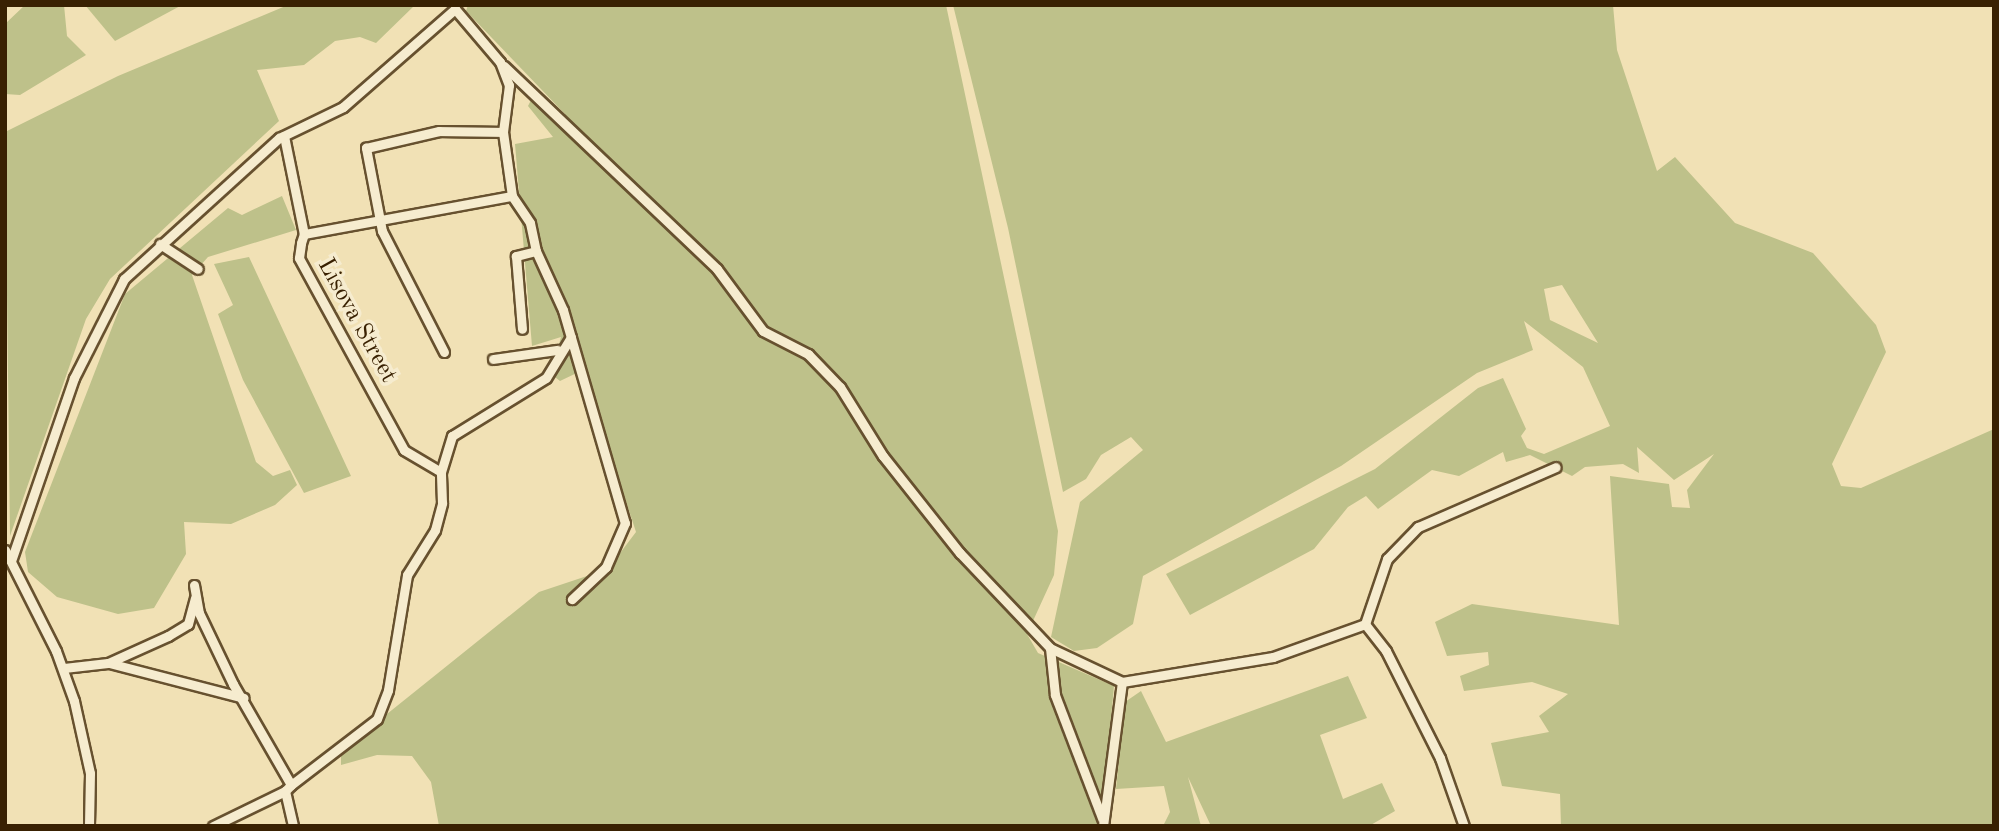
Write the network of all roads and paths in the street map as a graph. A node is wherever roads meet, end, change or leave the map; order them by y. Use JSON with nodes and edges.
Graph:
{"nodes":[{"id":1,"x":453,"y":7,"type":"edge"},
{"id":2,"x":500,"y":62,"type":"junction"},
{"id":3,"x":503,"y":132,"type":"junction"},
{"id":4,"x":284,"y":136,"type":"junction"},
{"id":5,"x":512,"y":196,"type":"junction"},
{"id":6,"x":379,"y":221,"type":"junction"},
{"id":7,"x":304,"y":234,"type":"junction"},
{"id":8,"x":160,"y":244,"type":"junction"},
{"id":9,"x":536,"y":251,"type":"junction"},
{"id":10,"x":198,"y":269,"type":"dead end"},
{"id":11,"x":522,"y":329,"type":"dead end"},
{"id":12,"x":571,"y":337,"type":"junction"},
{"id":13,"x":557,"y":350,"type":"junction"},
{"id":14,"x":444,"y":352,"type":"dead end"},
{"id":15,"x":493,"y":359,"type":"dead end"},
{"id":16,"x":1556,"y":467,"type":"dead end"},
{"id":17,"x":441,"y":472,"type":"junction"},
{"id":18,"x":5,"y":550,"type":"edge"},
{"id":19,"x":11,"y":561,"type":"junction"},
{"id":20,"x":194,"y":585,"type":"dead end"},
{"id":21,"x":195,"y":596,"type":"junction"},
{"id":22,"x":572,"y":599,"type":"dead end"},
{"id":23,"x":1365,"y":624,"type":"junction"},
{"id":24,"x":1050,"y":648,"type":"junction"},
{"id":25,"x":108,"y":663,"type":"junction"},
{"id":26,"x":64,"y":668,"type":"junction"},
{"id":27,"x":1122,"y":682,"type":"junction"},
{"id":28,"x":244,"y":698,"type":"junction"},
{"id":29,"x":288,"y":788,"type":"junction"},
{"id":30,"x":1103,"y":822,"type":"edge"},
{"id":31,"x":89,"y":826,"type":"edge"},
{"id":32,"x":213,"y":826,"type":"edge"},
{"id":33,"x":293,"y":826,"type":"edge"},
{"id":34,"x":1464,"y":826,"type":"edge"}],
"edges":[{"from":1,"to":2,"type":"street"},
{"from":1,"to":4,"type":"street"},
{"from":2,"to":3,"type":"street"},
{"from":2,"to":24,"type":"street"},
{"from":3,"to":5,"type":"street"},
{"from":3,"to":6,"type":"street"},
{"from":4,"to":7,"type":"street"},
{"from":4,"to":8,"type":"street"},
{"from":5,"to":6,"type":"street","name":"Lisova Street"},
{"from":5,"to":9,"type":"street"},
{"from":6,"to":7,"type":"street","name":"Lisova Street"},
{"from":6,"to":14,"type":"street"},
{"from":7,"to":17,"type":"street","name":"Lisova Street"},
{"from":8,"to":10,"type":"street"},
{"from":8,"to":19,"type":"street"},
{"from":9,"to":11,"type":"street"},
{"from":9,"to":12,"type":"street"},
{"from":12,"to":13,"type":"street"},
{"from":12,"to":22,"type":"street"},
{"from":13,"to":15,"type":"street"},
{"from":13,"to":17,"type":"street"},
{"from":16,"to":23,"type":"street"},
{"from":17,"to":29,"type":"street"},
{"from":18,"to":19,"type":"street"},
{"from":19,"to":26,"type":"street"},
{"from":20,"to":21,"type":"street"},
{"from":21,"to":25,"type":"street"},
{"from":21,"to":28,"type":"street"},
{"from":23,"to":27,"type":"street"},
{"from":23,"to":34,"type":"street"},
{"from":24,"to":27,"type":"street"},
{"from":24,"to":30,"type":"street"},
{"from":25,"to":26,"type":"street"},
{"from":25,"to":28,"type":"street"},
{"from":26,"to":31,"type":"street"},
{"from":27,"to":30,"type":"street"},
{"from":28,"to":29,"type":"street"},
{"from":29,"to":32,"type":"street"},
{"from":29,"to":33,"type":"street"}]}
